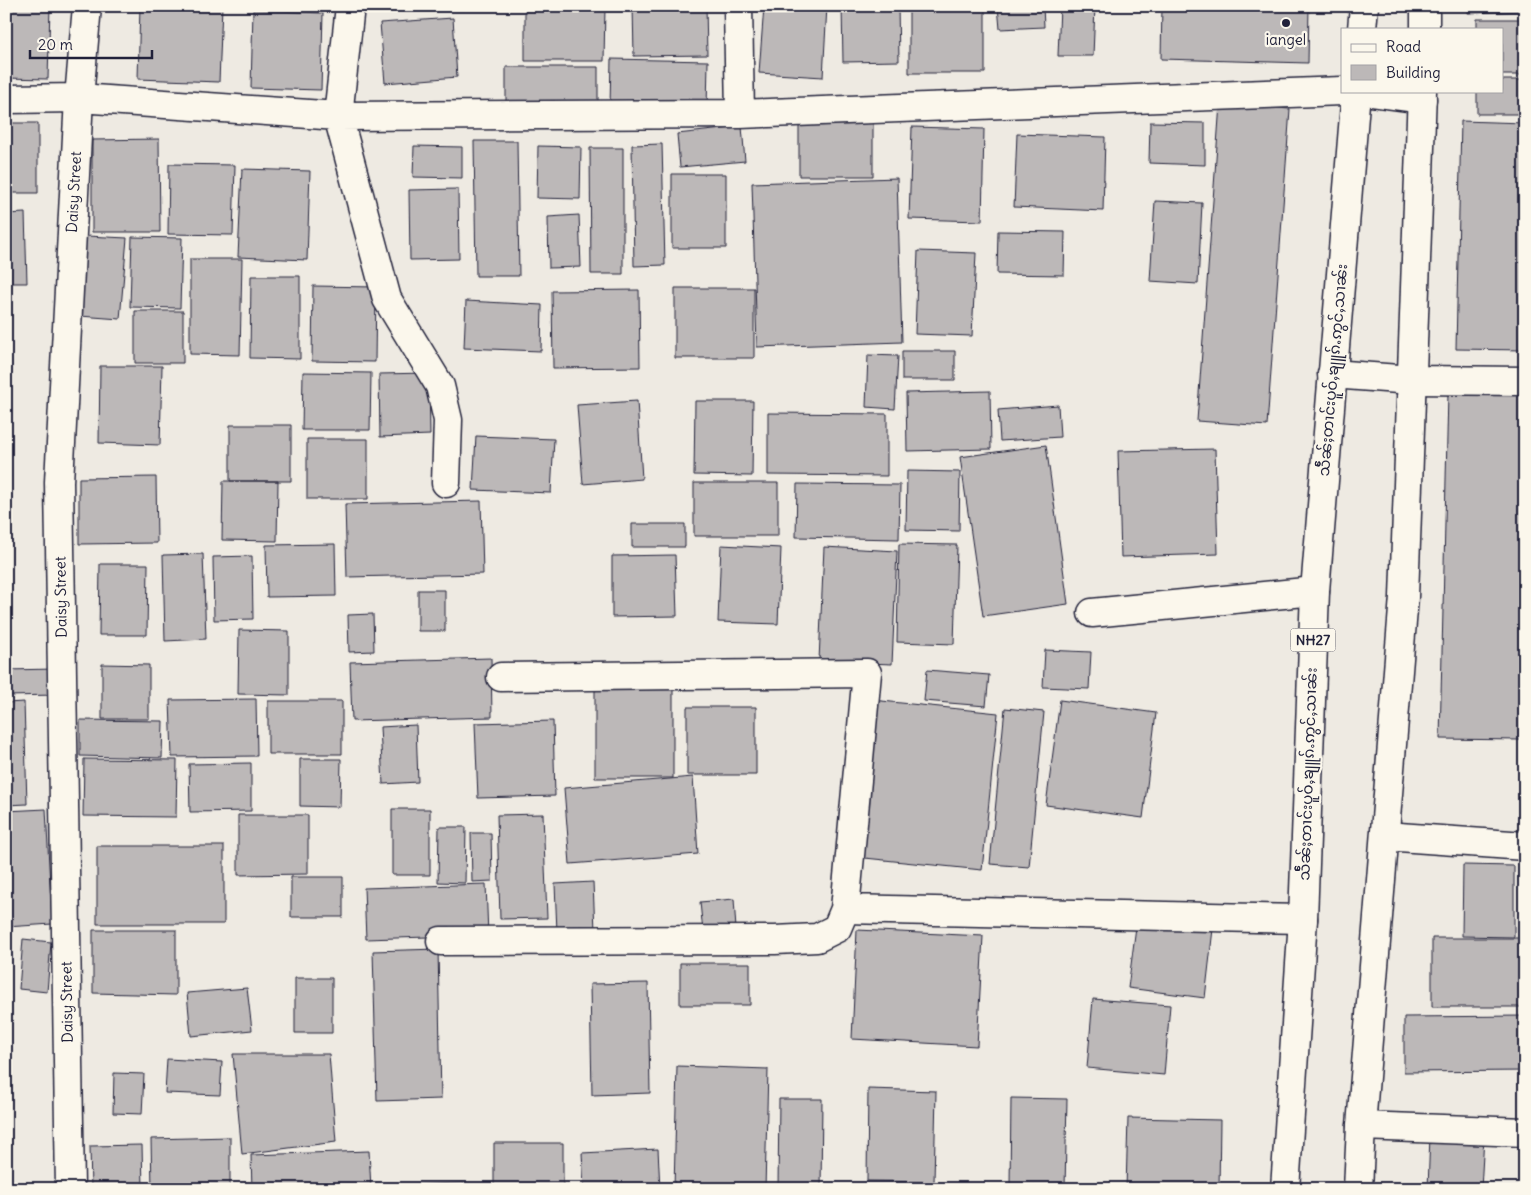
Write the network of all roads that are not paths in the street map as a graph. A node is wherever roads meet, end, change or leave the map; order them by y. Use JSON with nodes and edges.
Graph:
{"nodes":[{"id":1,"x":87,"y":6,"type":"edge"},
{"id":2,"x":350,"y":6,"type":"edge"},
{"id":3,"x":738,"y":6,"type":"edge"},
{"id":4,"x":1364,"y":6,"type":"edge"},
{"id":5,"x":1425,"y":6,"type":"edge"},
{"id":6,"x":1362,"y":28,"type":"edge"},
{"id":7,"x":1424,"y":28,"type":"edge"},
{"id":8,"x":1341,"y":91,"type":"edge"},
{"id":9,"x":1356,"y":92,"type":"edge"},
{"id":10,"x":1378,"y":92,"type":"edge"},
{"id":11,"x":1422,"y":95,"type":"edge"},
{"id":12,"x":79,"y":98,"type":"junction"},
{"id":13,"x":6,"y":99,"type":"edge"},
{"id":14,"x":740,"y":114,"type":"junction"},
{"id":15,"x":338,"y":116,"type":"junction"},
{"id":16,"x":1332,"y":374,"type":"junction"},
{"id":17,"x":1412,"y":380,"type":"junction"},
{"id":18,"x":1525,"y":381,"type":"edge"},
{"id":19,"x":446,"y":483,"type":"dead end"},
{"id":20,"x":1315,"y":592,"type":"junction"},
{"id":21,"x":1092,"y":613,"type":"dead end"},
{"id":22,"x":500,"y":677,"type":"dead end"},
{"id":23,"x":1384,"y":836,"type":"junction"},
{"id":24,"x":1525,"y":846,"type":"edge"},
{"id":25,"x":845,"y":909,"type":"junction"},
{"id":26,"x":1303,"y":920,"type":"junction"},
{"id":27,"x":441,"y":941,"type":"dead end"},
{"id":28,"x":1361,"y":1126,"type":"junction"},
{"id":29,"x":1525,"y":1132,"type":"edge"},
{"id":30,"x":70,"y":1189,"type":"edge"},
{"id":31,"x":1285,"y":1189,"type":"edge"},
{"id":32,"x":1358,"y":1189,"type":"edge"}],
"edges":[{"from":1,"to":12,"type":"main road","name":"Daisy Street"},
{"from":2,"to":15,"type":"main road"},
{"from":3,"to":14,"type":"main road"},
{"from":4,"to":6,"type":"main road"},
{"from":5,"to":7,"type":"main road"},
{"from":8,"to":14,"type":"main road"},
{"from":9,"to":16,"type":"main road","name":"သဵႅၼ်ႈတၢင်းပူဝ်ႇၶျူၵ်ႉဢွင်ႇသၢၼ်း","number":"NH27"},
{"from":10,"to":11,"type":"main road"},
{"from":11,"to":17,"type":"main road"},
{"from":12,"to":13,"type":"main road"},
{"from":12,"to":15,"type":"main road"},
{"from":12,"to":30,"type":"main road","name":"Daisy Street"},
{"from":14,"to":15,"type":"main road"},
{"from":15,"to":19,"type":"main road"},
{"from":16,"to":17,"type":"main road"},
{"from":16,"to":20,"type":"main road","name":"သဵႅၼ်ႈတၢင်းပူဝ်ႇၶျူၵ်ႉဢွင်ႇသၢၼ်း","number":"NH27"},
{"from":17,"to":18,"type":"main road"},
{"from":17,"to":23,"type":"main road"},
{"from":20,"to":21,"type":"main road"},
{"from":20,"to":26,"type":"main road","name":"သဵႅၼ်ႈတၢင်းပူဝ်ႇၶျူၵ်ႉဢွင်ႇသၢၼ်း","number":"NH27"},
{"from":22,"to":25,"type":"main road"},
{"from":23,"to":24,"type":"main road"},
{"from":23,"to":28,"type":"main road"},
{"from":25,"to":26,"type":"main road"},
{"from":25,"to":27,"type":"main road"},
{"from":26,"to":31,"type":"main road","name":"သဵႅၼ်ႈတၢင်းပူဝ်ႇၶျူၵ်ႉဢွင်ႇသၢၼ်း","number":"NH27"},
{"from":28,"to":29,"type":"main road"},
{"from":28,"to":32,"type":"main road"}]}
